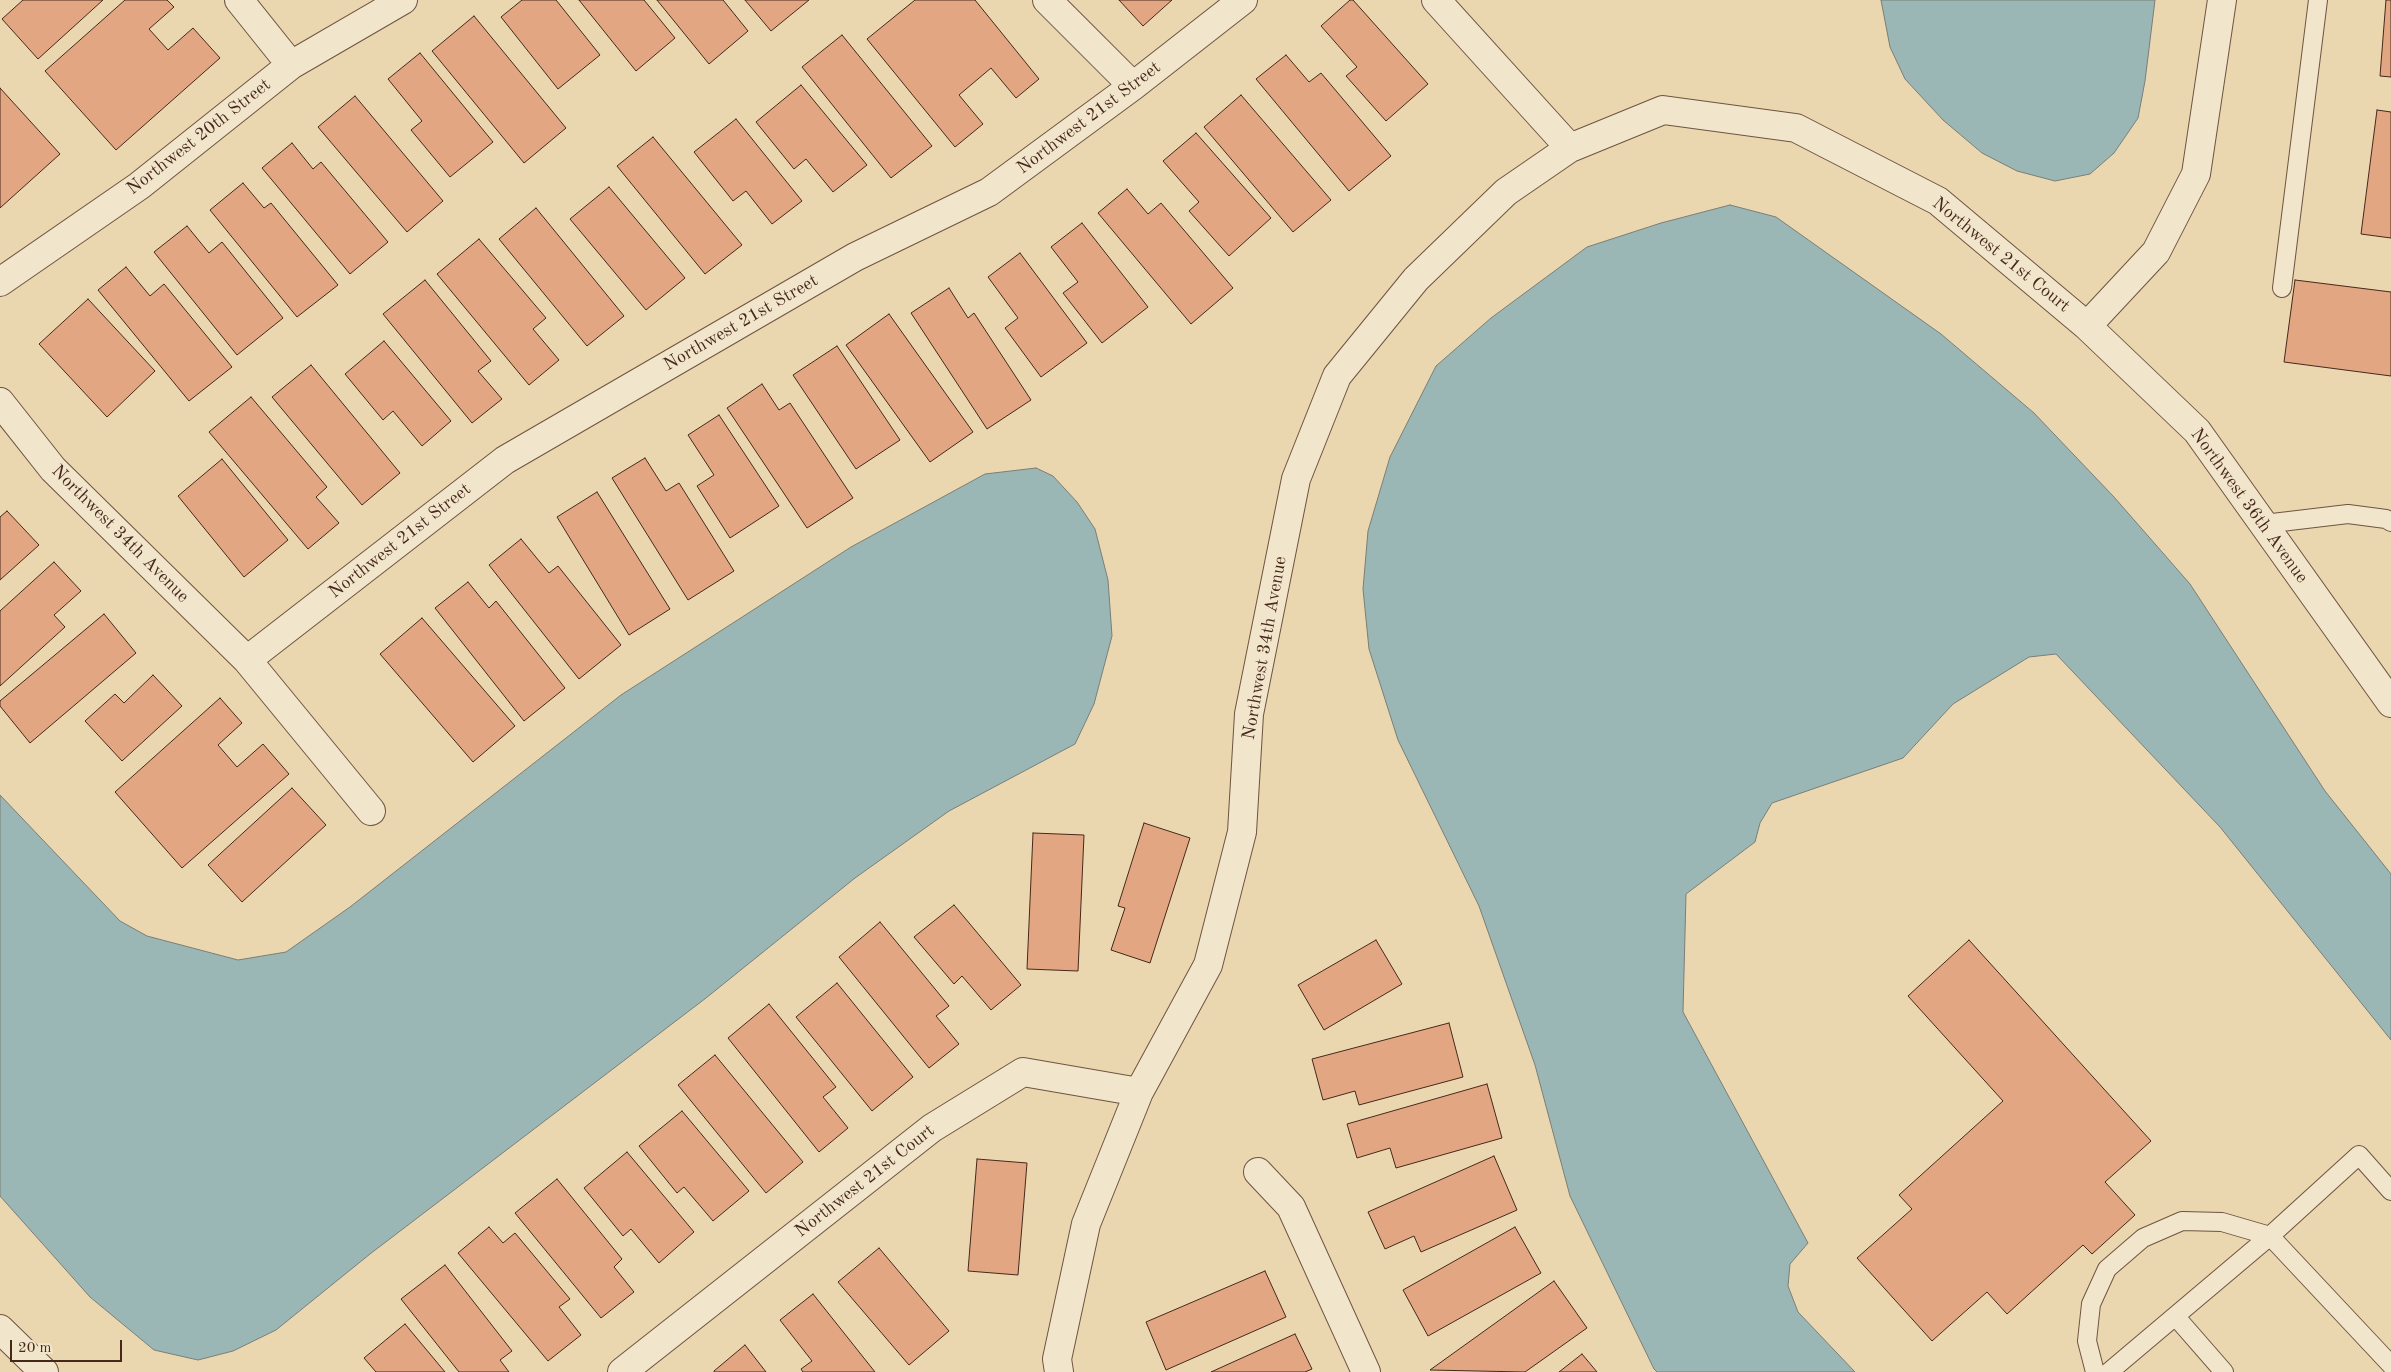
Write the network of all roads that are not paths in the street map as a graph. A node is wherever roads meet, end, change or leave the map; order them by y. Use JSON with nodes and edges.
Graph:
{"nodes":[{"id":1,"x":239,"y":0,"type":"edge"},
{"id":2,"x":403,"y":0,"type":"edge"},
{"id":3,"x":1047,"y":0,"type":"edge"},
{"id":4,"x":1242,"y":0,"type":"edge"},
{"id":5,"x":1436,"y":0,"type":"edge"},
{"id":6,"x":2222,"y":0,"type":"edge"},
{"id":7,"x":2318,"y":0,"type":"edge"},
{"id":8,"x":291,"y":65,"type":"junction"},
{"id":9,"x":1133,"y":86,"type":"junction"},
{"id":10,"x":1570,"y":148,"type":"junction"},
{"id":11,"x":0,"y":282,"type":"edge"},
{"id":12,"x":2282,"y":288,"type":"dead end"},
{"id":13,"x":2087,"y":326,"type":"junction"},
{"id":14,"x":0,"y":402,"type":"edge"},
{"id":15,"x":2391,"y":522,"type":"edge"},
{"id":16,"x":2264,"y":524,"type":"junction"},
{"id":17,"x":247,"y":660,"type":"junction"},
{"id":18,"x":2391,"y":703,"type":"edge"},
{"id":19,"x":370,"y":811,"type":"dead end"},
{"id":20,"x":1139,"y":1092,"type":"junction"},
{"id":21,"x":1258,"y":1172,"type":"dead end"},
{"id":22,"x":2391,"y":1191,"type":"edge"},
{"id":23,"x":2270,"y":1236,"type":"junction"},
{"id":24,"x":2176,"y":1316,"type":"junction"},
{"id":25,"x":0,"y":1328,"type":"edge"},
{"id":26,"x":2391,"y":1365,"type":"edge"},
{"id":27,"x":44,"y":1372,"type":"edge"},
{"id":28,"x":622,"y":1372,"type":"edge"},
{"id":29,"x":1059,"y":1372,"type":"edge"},
{"id":30,"x":1366,"y":1372,"type":"edge"},
{"id":31,"x":2095,"y":1372,"type":"edge"},
{"id":32,"x":2109,"y":1372,"type":"edge"},
{"id":33,"x":2224,"y":1372,"type":"edge"}],
"edges":[{"from":1,"to":8,"type":"street"},
{"from":2,"to":8,"type":"street","name":"Northwest 20th Street"},
{"from":3,"to":9,"type":"street"},
{"from":4,"to":9,"type":"street","name":"Northwest 21st Street"},
{"from":5,"to":10,"type":"street"},
{"from":6,"to":13,"type":"street"},
{"from":7,"to":12,"type":"lane"},
{"from":8,"to":11,"type":"street","name":"Northwest 20th Street"},
{"from":9,"to":17,"type":"street","name":"Northwest 21st Street"},
{"from":10,"to":13,"type":"street","name":"Northwest 21st Court"},
{"from":10,"to":20,"type":"street","name":"Northwest 34th Avenue"},
{"from":13,"to":16,"type":"street","name":"Northwest 36th Avenue"},
{"from":14,"to":17,"type":"street","name":"Northwest 34th Avenue"},
{"from":15,"to":16,"type":"lane"},
{"from":16,"to":18,"type":"street","name":"Northwest 36th Avenue"},
{"from":17,"to":19,"type":"street","name":"Northwest 34th Avenue"},
{"from":20,"to":28,"type":"street","name":"Northwest 21st Court"},
{"from":20,"to":29,"type":"street","name":"Northwest 34th Avenue"},
{"from":21,"to":30,"type":"street"},
{"from":22,"to":23,"type":"lane"},
{"from":23,"to":24,"type":"lane"},
{"from":23,"to":26,"type":"lane"},
{"from":23,"to":31,"type":"lane"},
{"from":24,"to":32,"type":"lane"},
{"from":24,"to":33,"type":"lane"},
{"from":25,"to":27,"type":"street"}]}
